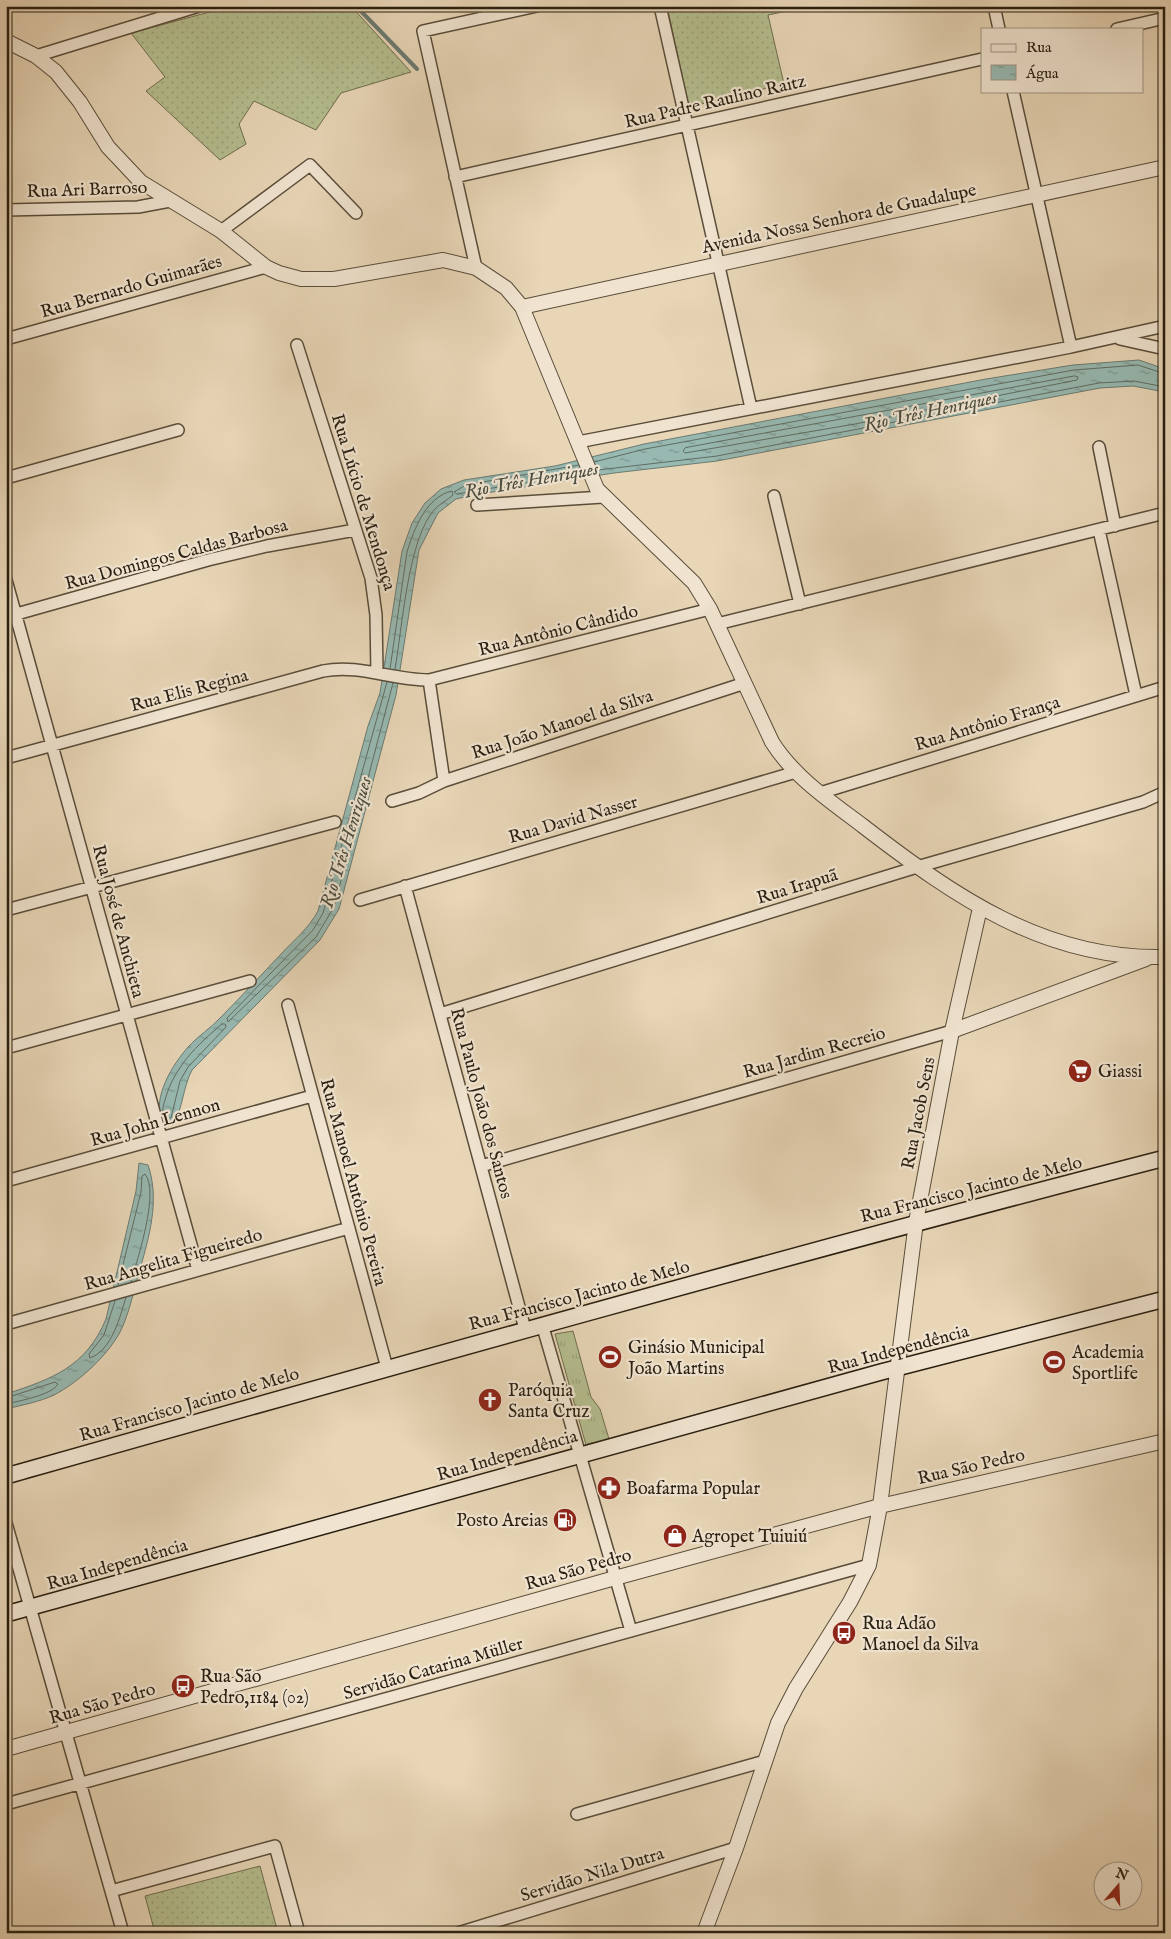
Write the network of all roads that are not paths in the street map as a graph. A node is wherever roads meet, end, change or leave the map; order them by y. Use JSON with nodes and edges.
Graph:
{"nodes":[{"id":1,"x":199,"y":6,"type":"edge"},
{"id":2,"x":537,"y":6,"type":"edge"},
{"id":3,"x":660,"y":6,"type":"edge"},
{"id":4,"x":994,"y":6,"type":"edge"},
{"id":5,"x":1165,"y":18,"type":"edge"},
{"id":6,"x":999,"y":28,"type":"edge"},
{"id":7,"x":1121,"y":28,"type":"edge"},
{"id":8,"x":6,"y":41,"type":"edge"},
{"id":9,"x":36,"y":56,"type":"junction"},
{"id":10,"x":981,"y":59,"type":"edge"},
{"id":11,"x":1013,"y":92,"type":"edge"},
{"id":12,"x":688,"y":125,"type":"junction"},
{"id":13,"x":1165,"y":167,"type":"edge"},
{"id":14,"x":455,"y":177,"type":"junction"},
{"id":15,"x":1036,"y":194,"type":"junction"},
{"id":16,"x":170,"y":201,"type":"junction"},
{"id":17,"x":6,"y":210,"type":"edge"},
{"id":18,"x":356,"y":213,"type":"dead end"},
{"id":19,"x":221,"y":231,"type":"junction"},
{"id":20,"x":719,"y":264,"type":"junction"},
{"id":21,"x":266,"y":266,"type":"junction"},
{"id":22,"x":476,"y":268,"type":"junction"},
{"id":23,"x":522,"y":307,"type":"junction"},
{"id":24,"x":1165,"y":326,"type":"edge"},
{"id":25,"x":1116,"y":338,"type":"junction"},
{"id":26,"x":6,"y":339,"type":"edge"},
{"id":27,"x":297,"y":345,"type":"dead end"},
{"id":28,"x":1071,"y":347,"type":"junction"},
{"id":29,"x":1165,"y":349,"type":"edge"},
{"id":30,"x":752,"y":408,"type":"junction"},
{"id":31,"x":178,"y":430,"type":"dead end"},
{"id":32,"x":580,"y":447,"type":"junction"},
{"id":33,"x":1099,"y":447,"type":"dead end"},
{"id":34,"x":6,"y":478,"type":"edge"},
{"id":35,"x":774,"y":496,"type":"dead end"},
{"id":36,"x":603,"y":497,"type":"junction"},
{"id":37,"x":476,"y":505,"type":"dead end"},
{"id":38,"x":1165,"y":513,"type":"edge"},
{"id":39,"x":1115,"y":526,"type":"junction"},
{"id":40,"x":356,"y":530,"type":"junction"},
{"id":41,"x":1099,"y":530,"type":"junction"},
{"id":42,"x":6,"y":580,"type":"edge"},
{"id":43,"x":800,"y":604,"type":"junction"},
{"id":44,"x":710,"y":609,"type":"junction"},
{"id":45,"x":11,"y":616,"type":"edge"},
{"id":46,"x":717,"y":624,"type":"junction"},
{"id":47,"x":380,"y":674,"type":"junction"},
{"id":48,"x":414,"y":680,"type":"joint"},
{"id":49,"x":428,"y":680,"type":"junction"},
{"id":50,"x":745,"y":683,"type":"junction"},
{"id":51,"x":1165,"y":687,"type":"edge"},
{"id":52,"x":1136,"y":695,"type":"junction"},
{"id":53,"x":52,"y":746,"type":"junction"},
{"id":54,"x":6,"y":758,"type":"edge"},
{"id":55,"x":796,"y":772,"type":"junction"},
{"id":56,"x":444,"y":781,"type":"junction"},
{"id":57,"x":1165,"y":792,"type":"edge"},
{"id":58,"x":820,"y":793,"type":"junction"},
{"id":59,"x":392,"y":801,"type":"dead end"},
{"id":60,"x":335,"y":822,"type":"dead end"},
{"id":61,"x":917,"y":867,"type":"junction"},
{"id":62,"x":405,"y":886,"type":"junction"},
{"id":63,"x":91,"y":887,"type":"junction"},
{"id":64,"x":360,"y":900,"type":"dead end"},
{"id":65,"x":980,"y":908,"type":"junction"},
{"id":66,"x":6,"y":910,"type":"edge"},
{"id":67,"x":1158,"y":957,"type":"edge"},
{"id":68,"x":250,"y":981,"type":"dead end"},
{"id":69,"x":288,"y":1005,"type":"dead end"},
{"id":70,"x":440,"y":1014,"type":"junction"},
{"id":71,"x":127,"y":1015,"type":"junction"},
{"id":72,"x":952,"y":1032,"type":"junction"},
{"id":73,"x":6,"y":1048,"type":"edge"},
{"id":74,"x":312,"y":1096,"type":"junction"},
{"id":75,"x":161,"y":1138,"type":"junction"},
{"id":76,"x":1165,"y":1158,"type":"edge"},
{"id":77,"x":481,"y":1166,"type":"junction"},
{"id":78,"x":6,"y":1181,"type":"edge"},
{"id":79,"x":916,"y":1222,"type":"junction"},
{"id":80,"x":349,"y":1228,"type":"junction"},
{"id":81,"x":198,"y":1270,"type":"junction"},
{"id":82,"x":1165,"y":1299,"type":"edge"},
{"id":83,"x":6,"y":1324,"type":"edge"},
{"id":84,"x":542,"y":1324,"type":"junction"},
{"id":85,"x":525,"y":1329,"type":"junction"},
{"id":86,"x":387,"y":1368,"type":"junction"},
{"id":87,"x":897,"y":1368,"type":"junction"},
{"id":88,"x":1165,"y":1442,"type":"edge"},
{"id":89,"x":580,"y":1455,"type":"junction"},
{"id":90,"x":6,"y":1476,"type":"edge"},
{"id":91,"x":880,"y":1506,"type":"junction"},
{"id":92,"x":6,"y":1523,"type":"edge"},
{"id":93,"x":869,"y":1565,"type":"junction"},
{"id":94,"x":615,"y":1578,"type":"junction"},
{"id":95,"x":30,"y":1608,"type":"junction"},
{"id":96,"x":6,"y":1614,"type":"edge"},
{"id":97,"x":630,"y":1632,"type":"junction"},
{"id":98,"x":66,"y":1732,"type":"junction"},
{"id":99,"x":6,"y":1749,"type":"edge"},
{"id":100,"x":765,"y":1761,"type":"junction"},
{"id":101,"x":81,"y":1784,"type":"junction"},
{"id":102,"x":6,"y":1804,"type":"edge"},
{"id":103,"x":577,"y":1814,"type":"dead end"},
{"id":104,"x":736,"y":1848,"type":"junction"},
{"id":105,"x":111,"y":1891,"type":"junction"},
{"id":106,"x":123,"y":1933,"type":"edge"},
{"id":107,"x":299,"y":1933,"type":"edge"},
{"id":108,"x":458,"y":1933,"type":"edge"},
{"id":109,"x":704,"y":1933,"type":"edge"}],
"edges":[{"from":1,"to":9,"type":"street"},
{"from":2,"to":14,"type":"street"},
{"from":3,"to":12,"type":"street"},
{"from":4,"to":6,"type":"street"},
{"from":5,"to":7,"type":"street"},
{"from":8,"to":9,"type":"street"},
{"from":9,"to":16,"type":"street"},
{"from":10,"to":12,"type":"street","name":"Rua Padre Raulino Raitz"},
{"from":11,"to":15,"type":"street"},
{"from":12,"to":14,"type":"street","name":"Rua Padre Raulino Raitz"},
{"from":12,"to":20,"type":"street"},
{"from":13,"to":15,"type":"street","name":"Avenida Nossa Senhora de Guadalupe"},
{"from":14,"to":22,"type":"street"},
{"from":15,"to":20,"type":"street","name":"Avenida Nossa Senhora de Guadalupe"},
{"from":15,"to":28,"type":"street"},
{"from":16,"to":17,"type":"street","name":"Rua Ari Barroso"},
{"from":16,"to":19,"type":"street"},
{"from":18,"to":19,"type":"street"},
{"from":19,"to":21,"type":"street"},
{"from":20,"to":23,"type":"street","name":"Avenida Nossa Senhora de Guadalupe"},
{"from":20,"to":30,"type":"street"},
{"from":21,"to":22,"type":"street"},
{"from":21,"to":26,"type":"street","name":"Rua Bernardo Guimarães"},
{"from":22,"to":23,"type":"street"},
{"from":23,"to":32,"type":"street"},
{"from":24,"to":25,"type":"street"},
{"from":25,"to":28,"type":"street"},
{"from":25,"to":29,"type":"street"},
{"from":27,"to":40,"type":"street","name":"Rua Lúcio de Mendonça"},
{"from":28,"to":30,"type":"street"},
{"from":30,"to":32,"type":"street"},
{"from":31,"to":34,"type":"street"},
{"from":32,"to":36,"type":"street"},
{"from":33,"to":39,"type":"street"},
{"from":35,"to":43,"type":"street"},
{"from":36,"to":37,"type":"street"},
{"from":36,"to":44,"type":"street"},
{"from":38,"to":39,"type":"street"},
{"from":39,"to":41,"type":"street"},
{"from":40,"to":45,"type":"street","name":"Rua Domingos Caldas Barbosa"},
{"from":40,"to":47,"type":"street","name":"Rua Lúcio de Mendonça"},
{"from":41,"to":43,"type":"street"},
{"from":41,"to":52,"type":"street"},
{"from":42,"to":45,"type":"street","name":"Rua José de Anchieta"},
{"from":43,"to":46,"type":"street"},
{"from":44,"to":46,"type":"street"},
{"from":44,"to":49,"type":"street","name":"Rua Antônio Cândido"},
{"from":45,"to":53,"type":"street","name":"Rua José de Anchieta"},
{"from":46,"to":50,"type":"street"},
{"from":47,"to":48,"type":"street","name":"Rua Elis Regina"},
{"from":47,"to":53,"type":"street","name":"Rua Elis Regina"},
{"from":48,"to":49,"type":"street","name":"Rua Antônio Cândido"},
{"from":49,"to":56,"type":"street"},
{"from":50,"to":55,"type":"street"},
{"from":50,"to":56,"type":"street","name":"Rua João Manoel da Silva"},
{"from":51,"to":52,"type":"street","name":"Rua Antônio França"},
{"from":52,"to":58,"type":"street","name":"Rua Antônio França"},
{"from":53,"to":54,"type":"street","name":"Rua Elis Regina"},
{"from":53,"to":63,"type":"street","name":"Rua José de Anchieta"},
{"from":55,"to":58,"type":"street"},
{"from":55,"to":62,"type":"street","name":"Rua David Nasser"},
{"from":56,"to":59,"type":"street","name":"Rua João Manoel da Silva"},
{"from":57,"to":61,"type":"street","name":"Rua Irapuã"},
{"from":58,"to":61,"type":"street"},
{"from":60,"to":63,"type":"street"},
{"from":61,"to":65,"type":"street"},
{"from":61,"to":70,"type":"street","name":"Rua Irapuã"},
{"from":62,"to":64,"type":"street","name":"Rua David Nasser"},
{"from":62,"to":70,"type":"street","name":"Rua Paulo João dos Santos"},
{"from":63,"to":66,"type":"street"},
{"from":63,"to":71,"type":"street","name":"Rua José de Anchieta"},
{"from":65,"to":67,"type":"street"},
{"from":65,"to":72,"type":"street","name":"Rua Jacob Sens"},
{"from":67,"to":72,"type":"street","name":"Rua Jardim Recreio"},
{"from":68,"to":71,"type":"street"},
{"from":69,"to":74,"type":"street","name":"Rua Manoel Antônio Pereira"},
{"from":70,"to":77,"type":"street","name":"Rua Paulo João dos Santos"},
{"from":71,"to":73,"type":"street"},
{"from":71,"to":75,"type":"street","name":"Rua José de Anchieta"},
{"from":72,"to":77,"type":"street","name":"Rua Jardim Recreio"},
{"from":72,"to":79,"type":"street","name":"Rua Jacob Sens"},
{"from":74,"to":75,"type":"street","name":"Rua John Lennon"},
{"from":74,"to":80,"type":"street","name":"Rua Manoel Antônio Pereira"},
{"from":75,"to":78,"type":"street","name":"Rua John Lennon"},
{"from":75,"to":81,"type":"street","name":"Rua José de Anchieta"},
{"from":76,"to":79,"type":"main road","name":"Rua Francisco Jacinto de Melo"},
{"from":77,"to":85,"type":"street","name":"Rua Paulo João dos Santos"},
{"from":79,"to":84,"type":"main road","name":"Rua Francisco Jacinto de Melo"},
{"from":79,"to":87,"type":"street","name":"Rua Jacob Sens"},
{"from":80,"to":81,"type":"street","name":"Rua Angelita Figueiredo"},
{"from":80,"to":86,"type":"street","name":"Rua Manoel Antônio Pereira"},
{"from":81,"to":83,"type":"street","name":"Rua Angelita Figueiredo"},
{"from":82,"to":87,"type":"main road","name":"Rua Independência"},
{"from":84,"to":85,"type":"main road","name":"Rua Francisco Jacinto de Melo"},
{"from":84,"to":89,"type":"street"},
{"from":85,"to":86,"type":"main road","name":"Rua Francisco Jacinto de Melo"},
{"from":86,"to":90,"type":"main road","name":"Rua Francisco Jacinto de Melo"},
{"from":87,"to":89,"type":"main road","name":"Rua Independência"},
{"from":87,"to":91,"type":"street","name":"Rua Jacob Sens"},
{"from":88,"to":91,"type":"street","name":"Rua São Pedro"},
{"from":89,"to":94,"type":"street"},
{"from":89,"to":95,"type":"main road","name":"Rua Independência"},
{"from":91,"to":93,"type":"street"},
{"from":91,"to":94,"type":"street","name":"Rua São Pedro"},
{"from":92,"to":95,"type":"street"},
{"from":93,"to":97,"type":"street","name":"Servidão Catarina Müller"},
{"from":93,"to":100,"type":"street"},
{"from":94,"to":97,"type":"street"},
{"from":94,"to":98,"type":"street","name":"Rua São Pedro"},
{"from":95,"to":96,"type":"main road","name":"Rua Independência"},
{"from":95,"to":98,"type":"street"},
{"from":97,"to":101,"type":"street","name":"Servidão Catarina Müller"},
{"from":98,"to":99,"type":"street","name":"Rua São Pedro"},
{"from":98,"to":101,"type":"street"},
{"from":100,"to":103,"type":"street"},
{"from":100,"to":104,"type":"street"},
{"from":101,"to":102,"type":"street","name":"Servidão Catarina Müller"},
{"from":101,"to":105,"type":"street"},
{"from":104,"to":108,"type":"street","name":"Servidão Nila Dutra"},
{"from":104,"to":109,"type":"street"},
{"from":105,"to":106,"type":"street"},
{"from":105,"to":107,"type":"street"}]}
